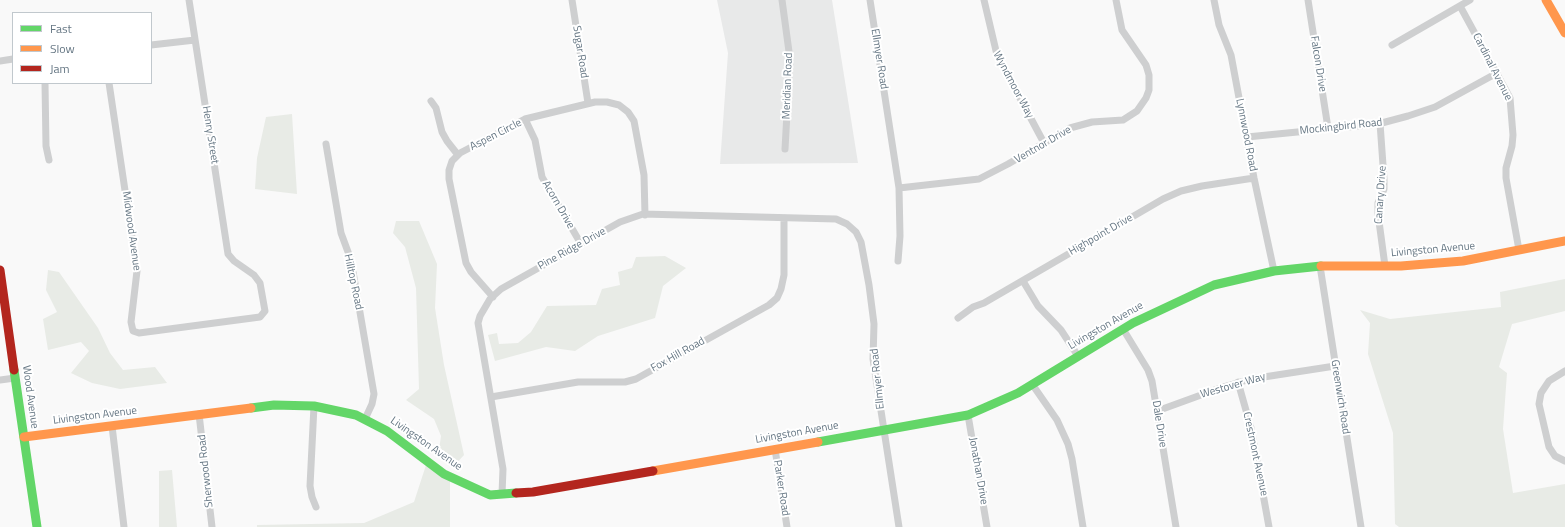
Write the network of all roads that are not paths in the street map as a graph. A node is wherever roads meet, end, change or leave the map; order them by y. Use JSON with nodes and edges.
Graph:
{"nodes":[{"id":1,"x":189,"y":0,"type":"edge"},
{"id":2,"x":572,"y":0,"type":"edge"},
{"id":3,"x":782,"y":0,"type":"edge"},
{"id":4,"x":870,"y":0,"type":"edge"},
{"id":5,"x":984,"y":0,"type":"edge"},
{"id":6,"x":1116,"y":0,"type":"edge"},
{"id":7,"x":1214,"y":0,"type":"edge"},
{"id":8,"x":1308,"y":0,"type":"edge"},
{"id":9,"x":1470,"y":0,"type":"edge"},
{"id":10,"x":1546,"y":0,"type":"edge"},
{"id":11,"x":1460,"y":6,"type":"junction"},
{"id":12,"x":1562,"y":21,"type":"edge"},
{"id":13,"x":1565,"y":33,"type":"edge"},
{"id":14,"x":195,"y":40,"type":"junction"},
{"id":15,"x":152,"y":45,"type":"edge"},
{"id":16,"x":1392,"y":45,"type":"dead end"},
{"id":17,"x":12,"y":59,"type":"edge"},
{"id":18,"x":0,"y":61,"type":"edge"},
{"id":19,"x":1497,"y":73,"type":"junction"},
{"id":20,"x":45,"y":84,"type":"edge"},
{"id":21,"x":109,"y":84,"type":"edge"},
{"id":22,"x":431,"y":101,"type":"dead end"},
{"id":23,"x":588,"y":103,"type":"junction"},
{"id":24,"x":525,"y":119,"type":"junction"},
{"id":25,"x":1380,"y":123,"type":"junction"},
{"id":26,"x":1328,"y":128,"type":"junction"},
{"id":27,"x":1246,"y":137,"type":"junction"},
{"id":28,"x":1044,"y":143,"type":"junction"},
{"id":29,"x":326,"y":144,"type":"dead end"},
{"id":30,"x":785,"y":149,"type":"dead end"},
{"id":31,"x":458,"y":156,"type":"junction"},
{"id":32,"x":49,"y":160,"type":"dead end"},
{"id":33,"x":1254,"y":178,"type":"junction"},
{"id":34,"x":899,"y":188,"type":"junction"},
{"id":35,"x":645,"y":215,"type":"junction"},
{"id":36,"x":784,"y":218,"type":"junction"},
{"id":37,"x":856,"y":232,"type":"joint"},
{"id":38,"x":1565,"y":241,"type":"edge"},
{"id":39,"x":581,"y":244,"type":"junction"},
{"id":40,"x":1520,"y":250,"type":"junction"},
{"id":41,"x":898,"y":261,"type":"dead end"},
{"id":42,"x":240,"y":264,"type":"joint"},
{"id":43,"x":1320,"y":266,"type":"junction"},
{"id":44,"x":1385,"y":266,"type":"junction"},
{"id":45,"x":0,"y":270,"type":"edge"},
{"id":46,"x":1274,"y":271,"type":"junction"},
{"id":47,"x":1023,"y":281,"type":"junction"},
{"id":48,"x":493,"y":297,"type":"junction"},
{"id":49,"x":958,"y":318,"type":"dead end"},
{"id":50,"x":1123,"y":329,"type":"junction"},
{"id":51,"x":1078,"y":356,"type":"junction"},
{"id":52,"x":1335,"y":366,"type":"junction"},
{"id":53,"x":1565,"y":371,"type":"edge"},
{"id":54,"x":15,"y":378,"type":"junction"},
{"id":55,"x":0,"y":380,"type":"edge"},
{"id":56,"x":1238,"y":382,"type":"junction"},
{"id":57,"x":1032,"y":384,"type":"junction"},
{"id":58,"x":491,"y":397,"type":"junction"},
{"id":59,"x":314,"y":406,"type":"junction"},
{"id":60,"x":1158,"y":412,"type":"junction"},
{"id":61,"x":199,"y":414,"type":"junction"},
{"id":62,"x":968,"y":415,"type":"junction"},
{"id":63,"x":365,"y":419,"type":"junction"},
{"id":64,"x":112,"y":426,"type":"junction"},
{"id":65,"x":884,"y":430,"type":"junction"},
{"id":66,"x":24,"y":437,"type":"junction"},
{"id":67,"x":775,"y":449,"type":"junction"},
{"id":68,"x":1565,"y":461,"type":"edge"},
{"id":69,"x":502,"y":494,"type":"junction"},
{"id":70,"x":316,"y":506,"type":"dead end"},
{"id":71,"x":37,"y":527,"type":"edge"},
{"id":72,"x":124,"y":527,"type":"edge"},
{"id":73,"x":212,"y":527,"type":"edge"},
{"id":74,"x":788,"y":527,"type":"edge"},
{"id":75,"x":899,"y":527,"type":"edge"},
{"id":76,"x":988,"y":527,"type":"edge"},
{"id":77,"x":1083,"y":527,"type":"edge"},
{"id":78,"x":1176,"y":527,"type":"edge"},
{"id":79,"x":1269,"y":527,"type":"edge"},
{"id":80,"x":1361,"y":527,"type":"edge"}],
"edges":[{"from":1,"to":14,"type":"street","name":"Henry Street"},
{"from":2,"to":23,"type":"street","name":"Sugar Road"},
{"from":3,"to":30,"type":"street","name":"Meridian Road"},
{"from":4,"to":34,"type":"street","name":"Ellmyer Road"},
{"from":5,"to":28,"type":"street","name":"Wyndmoor Way"},
{"from":6,"to":28,"type":"street","name":"Ventnor Drive"},
{"from":7,"to":27,"type":"street","name":"Lynnwood Road"},
{"from":8,"to":26,"type":"street","name":"Falcon Drive"},
{"from":9,"to":11,"type":"street"},
{"from":10,"to":12,"type":"street"},
{"from":11,"to":16,"type":"street"},
{"from":11,"to":19,"type":"street","name":"Cardinal Avenue"},
{"from":12,"to":13,"type":"street"},
{"from":14,"to":15,"type":"street"},
{"from":14,"to":42,"type":"street","name":"Henry Street"},
{"from":17,"to":18,"type":"street"},
{"from":19,"to":25,"type":"street","name":"Mockingbird Road"},
{"from":19,"to":40,"type":"street","name":"Cardinal Avenue"},
{"from":20,"to":32,"type":"street"},
{"from":21,"to":42,"type":"street","name":"Midwood Avenue"},
{"from":22,"to":31,"type":"street"},
{"from":23,"to":24,"type":"street","name":"Aspen Circle"},
{"from":23,"to":35,"type":"street","name":"Aspen Circle"},
{"from":24,"to":31,"type":"street","name":"Aspen Circle"},
{"from":24,"to":39,"type":"street","name":"Acorn Drive"},
{"from":25,"to":26,"type":"street","name":"Mockingbird Road"},
{"from":25,"to":44,"type":"street","name":"Canary Drive"},
{"from":26,"to":27,"type":"street","name":"Mockingbird Road"},
{"from":27,"to":33,"type":"street","name":"Lynnwood Road"},
{"from":28,"to":34,"type":"street","name":"Ventnor Drive"},
{"from":29,"to":63,"type":"street","name":"Hilltop Road"},
{"from":31,"to":48,"type":"street","name":"Aspen Circle"},
{"from":33,"to":46,"type":"street","name":"Lynnwood Road"},
{"from":33,"to":47,"type":"street","name":"Highpoint Drive"},
{"from":34,"to":41,"type":"street","name":"Ellmyer Road"},
{"from":35,"to":36,"type":"street","name":"Pine Ridge Drive"},
{"from":35,"to":39,"type":"street","name":"Pine Ridge Drive"},
{"from":36,"to":37,"type":"street","name":"Pine Ridge Drive"},
{"from":36,"to":58,"type":"street","name":"Fox Hill Road"},
{"from":37,"to":65,"type":"street","name":"Ellmyer Road"},
{"from":38,"to":40,"type":"street","name":"Livingston Avenue"},
{"from":39,"to":48,"type":"street","name":"Pine Ridge Drive"},
{"from":40,"to":44,"type":"street","name":"Livingston Avenue"},
{"from":43,"to":44,"type":"street","name":"Livingston Avenue"},
{"from":43,"to":46,"type":"street","name":"Livingston Avenue"},
{"from":43,"to":52,"type":"street","name":"Greenwich Road"},
{"from":45,"to":54,"type":"street","name":"Wood Avenue"},
{"from":46,"to":50,"type":"street","name":"Livingston Avenue"},
{"from":47,"to":49,"type":"street","name":"Highpoint Drive"},
{"from":47,"to":51,"type":"street"},
{"from":48,"to":58,"type":"street","name":"Pine Ridge Drive"},
{"from":50,"to":51,"type":"street","name":"Livingston Avenue"},
{"from":50,"to":60,"type":"street","name":"Dale Drive"},
{"from":51,"to":57,"type":"street","name":"Livingston Avenue"},
{"from":52,"to":56,"type":"street","name":"Westover Way"},
{"from":52,"to":80,"type":"street","name":"Greenwich Road"},
{"from":53,"to":68,"type":"street"},
{"from":54,"to":55,"type":"street"},
{"from":54,"to":66,"type":"street","name":"Wood Avenue"},
{"from":56,"to":60,"type":"street","name":"Westover Way"},
{"from":56,"to":79,"type":"street","name":"Crestmont Avenue"},
{"from":57,"to":62,"type":"street","name":"Livingston Avenue"},
{"from":57,"to":77,"type":"street"},
{"from":58,"to":69,"type":"street","name":"Pine Ridge Drive"},
{"from":59,"to":61,"type":"street","name":"Livingston Avenue"},
{"from":59,"to":63,"type":"street","name":"Livingston Avenue"},
{"from":59,"to":70,"type":"street"},
{"from":60,"to":78,"type":"street","name":"Dale Drive"},
{"from":61,"to":64,"type":"street","name":"Livingston Avenue"},
{"from":61,"to":73,"type":"street","name":"Sherwood Road"},
{"from":62,"to":65,"type":"street","name":"Livingston Avenue"},
{"from":62,"to":76,"type":"street","name":"Jonathan Drive"},
{"from":63,"to":69,"type":"street","name":"Livingston Avenue"},
{"from":64,"to":66,"type":"street","name":"Livingston Avenue"},
{"from":64,"to":72,"type":"street"},
{"from":65,"to":67,"type":"street","name":"Livingston Avenue"},
{"from":65,"to":75,"type":"street","name":"Ellmyer Road"},
{"from":66,"to":71,"type":"street","name":"Wood Avenue"},
{"from":67,"to":69,"type":"street","name":"Livingston Avenue"},
{"from":67,"to":74,"type":"street","name":"Parker Road"}]}
